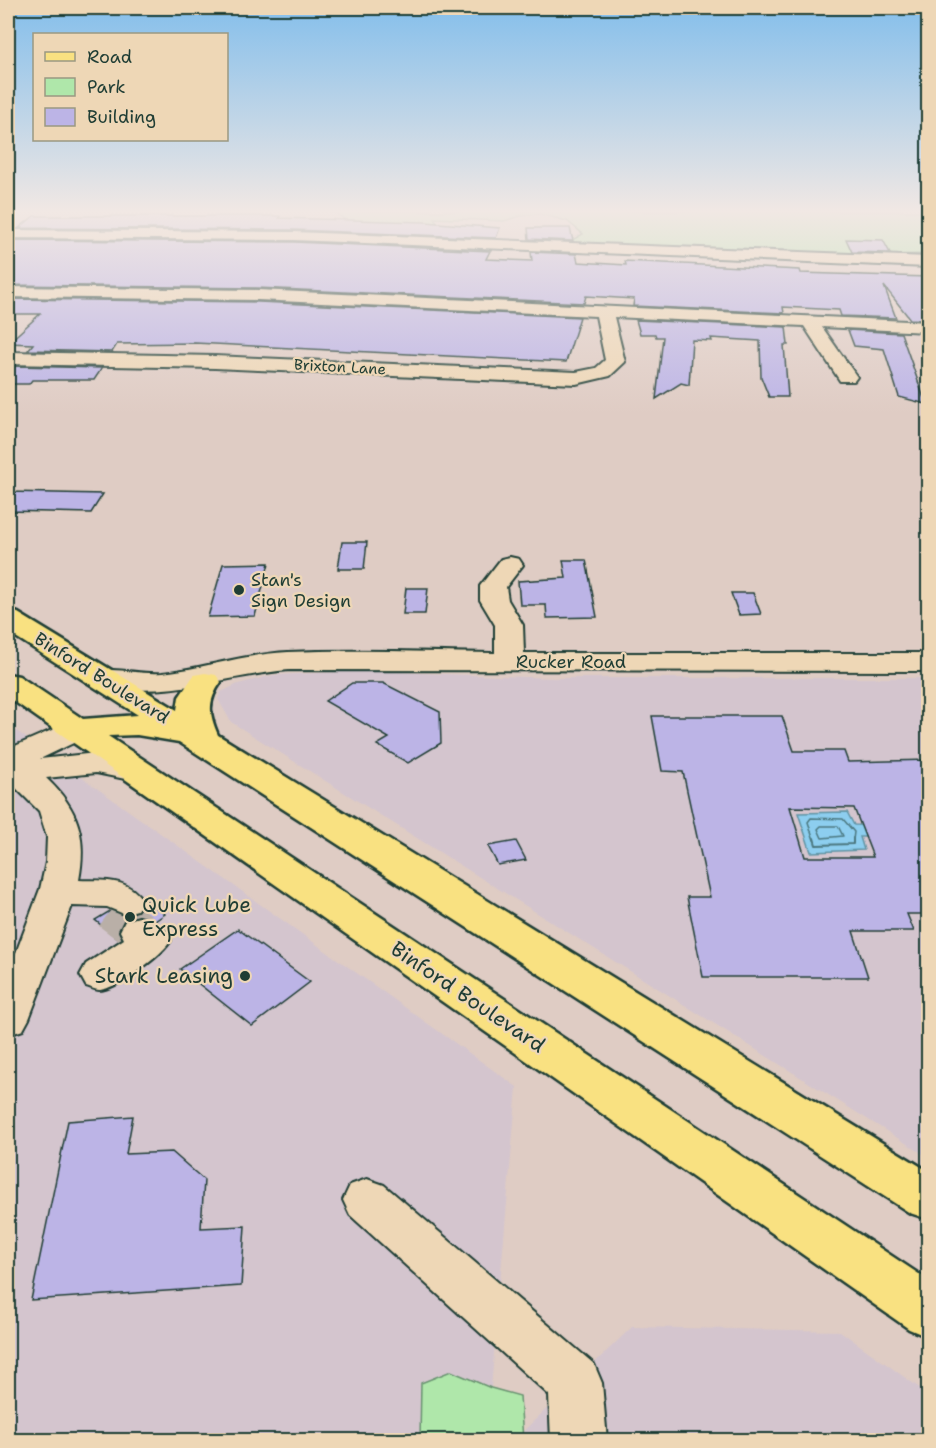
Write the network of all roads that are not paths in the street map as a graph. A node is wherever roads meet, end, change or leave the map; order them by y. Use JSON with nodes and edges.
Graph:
{"nodes":[{"id":1,"x":8,"y":292,"type":"edge"},
{"id":2,"x":604,"y":311,"type":"junction"},
{"id":3,"x":809,"y":321,"type":"junction"},
{"id":4,"x":928,"y":327,"type":"edge"},
{"id":5,"x":8,"y":358,"type":"edge"},
{"id":6,"x":847,"y":377,"type":"dead end"},
{"id":7,"x":510,"y":565,"type":"dead end"},
{"id":8,"x":8,"y":619,"type":"edge"},
{"id":9,"x":510,"y":662,"type":"junction"},
{"id":10,"x":928,"y":662,"type":"edge"},
{"id":11,"x":104,"y":678,"type":"junction"},
{"id":12,"x":210,"y":679,"type":"junction"},
{"id":13,"x":16,"y":689,"type":"edge"},
{"id":14,"x":142,"y":702,"type":"junction"},
{"id":15,"x":75,"y":730,"type":"junction"},
{"id":16,"x":204,"y":742,"type":"junction"},
{"id":17,"x":11,"y":766,"type":"edge"},
{"id":18,"x":135,"y":771,"type":"junction"},
{"id":19,"x":118,"y":913,"type":"junction"},
{"id":20,"x":100,"y":975,"type":"dead end"},
{"id":21,"x":8,"y":1019,"type":"edge"},
{"id":22,"x":928,"y":1197,"type":"edge"},
{"id":23,"x":367,"y":1200,"type":"dead end"},
{"id":24,"x":928,"y":1311,"type":"edge"},
{"id":25,"x":579,"y":1440,"type":"edge"}],
"edges":[{"from":1,"to":2,"type":"street"},
{"from":2,"to":3,"type":"street"},
{"from":2,"to":5,"type":"street","name":"Brixton Lane"},
{"from":3,"to":4,"type":"street"},
{"from":3,"to":6,"type":"street"},
{"from":7,"to":9,"type":"street"},
{"from":8,"to":11,"type":"main road","name":"Binford Boulevard"},
{"from":9,"to":10,"type":"street","name":"Rucker Road"},
{"from":9,"to":12,"type":"street","name":"Rucker Road"},
{"from":11,"to":12,"type":"street","name":"Rucker Road"},
{"from":11,"to":14,"type":"main road","name":"Binford Boulevard"},
{"from":12,"to":14,"type":"street","name":"Rucker Road"},
{"from":12,"to":16,"type":"main road"},
{"from":13,"to":14,"type":"main road"},
{"from":13,"to":15,"type":"main road","name":"Binford Boulevard"},
{"from":14,"to":16,"type":"main road","name":"Binford Boulevard"},
{"from":15,"to":16,"type":"main road"},
{"from":15,"to":17,"type":"street"},
{"from":15,"to":18,"type":"main road","name":"Binford Boulevard"},
{"from":16,"to":22,"type":"main road","name":"Binford Boulevard"},
{"from":17,"to":18,"type":"street"},
{"from":17,"to":19,"type":"street"},
{"from":18,"to":24,"type":"main road","name":"Binford Boulevard"},
{"from":19,"to":20,"type":"street"},
{"from":19,"to":21,"type":"street"},
{"from":23,"to":25,"type":"street"}]}
